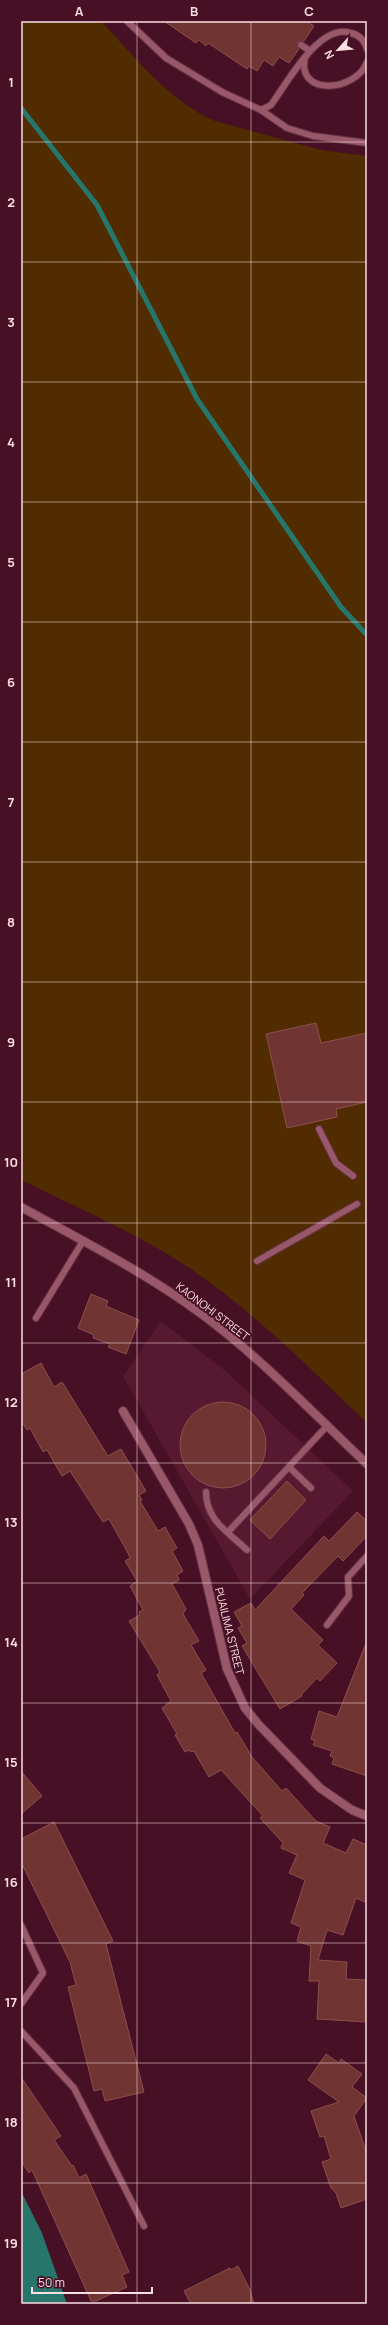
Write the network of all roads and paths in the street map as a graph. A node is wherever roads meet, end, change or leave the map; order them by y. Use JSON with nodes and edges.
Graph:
{"nodes":[{"id":1,"x":127,"y":21,"type":"edge"},
{"id":2,"x":301,"y":45,"type":"dead end"},
{"id":3,"x":367,"y":49,"type":"edge"},
{"id":4,"x":309,"y":50,"type":"junction"},
{"id":5,"x":367,"y":62,"type":"edge"},
{"id":6,"x":262,"y":110,"type":"junction"},
{"id":7,"x":367,"y":144,"type":"edge"},
{"id":8,"x":320,"y":1129,"type":"dead end"},
{"id":9,"x":352,"y":1176,"type":"dead end"},
{"id":10,"x":357,"y":1204,"type":"dead end"},
{"id":11,"x":21,"y":1207,"type":"edge"},
{"id":12,"x":83,"y":1242,"type":"junction"},
{"id":13,"x":257,"y":1261,"type":"dead end"},
{"id":14,"x":36,"y":1318,"type":"dead end"},
{"id":15,"x":123,"y":1411,"type":"dead end"},
{"id":16,"x":327,"y":1426,"type":"junction"},
{"id":17,"x":367,"y":1464,"type":"edge"},
{"id":18,"x":289,"y":1467,"type":"junction"},
{"id":19,"x":311,"y":1488,"type":"dead end"},
{"id":20,"x":206,"y":1492,"type":"dead end"},
{"id":21,"x":228,"y":1532,"type":"junction"},
{"id":22,"x":247,"y":1550,"type":"dead end"},
{"id":23,"x":367,"y":1556,"type":"edge"},
{"id":24,"x":327,"y":1626,"type":"dead end"},
{"id":25,"x":367,"y":1816,"type":"edge"},
{"id":26,"x":21,"y":1925,"type":"edge"},
{"id":27,"x":21,"y":2004,"type":"edge"},
{"id":28,"x":21,"y":2032,"type":"edge"},
{"id":29,"x":144,"y":2226,"type":"dead end"}],
"edges":[{"from":1,"to":6,"type":"lane"},
{"from":2,"to":4,"type":"lane"},
{"from":3,"to":4,"type":"lane"},
{"from":4,"to":5,"type":"lane"},
{"from":4,"to":6,"type":"lane"},
{"from":6,"to":7,"type":"lane"},
{"from":8,"to":9,"type":"lane"},
{"from":10,"to":13,"type":"lane"},
{"from":11,"to":12,"type":"street","name":"KAONOHI STREET"},
{"from":12,"to":14,"type":"lane"},
{"from":12,"to":16,"type":"street","name":"KAONOHI STREET"},
{"from":15,"to":25,"type":"street","name":"PUAILIMA STREET"},
{"from":16,"to":17,"type":"street","name":"KAONOHI STREET"},
{"from":16,"to":18,"type":"lane"},
{"from":18,"to":19,"type":"lane"},
{"from":18,"to":21,"type":"lane"},
{"from":20,"to":21,"type":"lane"},
{"from":21,"to":22,"type":"lane"},
{"from":23,"to":24,"type":"lane"},
{"from":26,"to":27,"type":"lane"},
{"from":28,"to":29,"type":"lane"}]}
